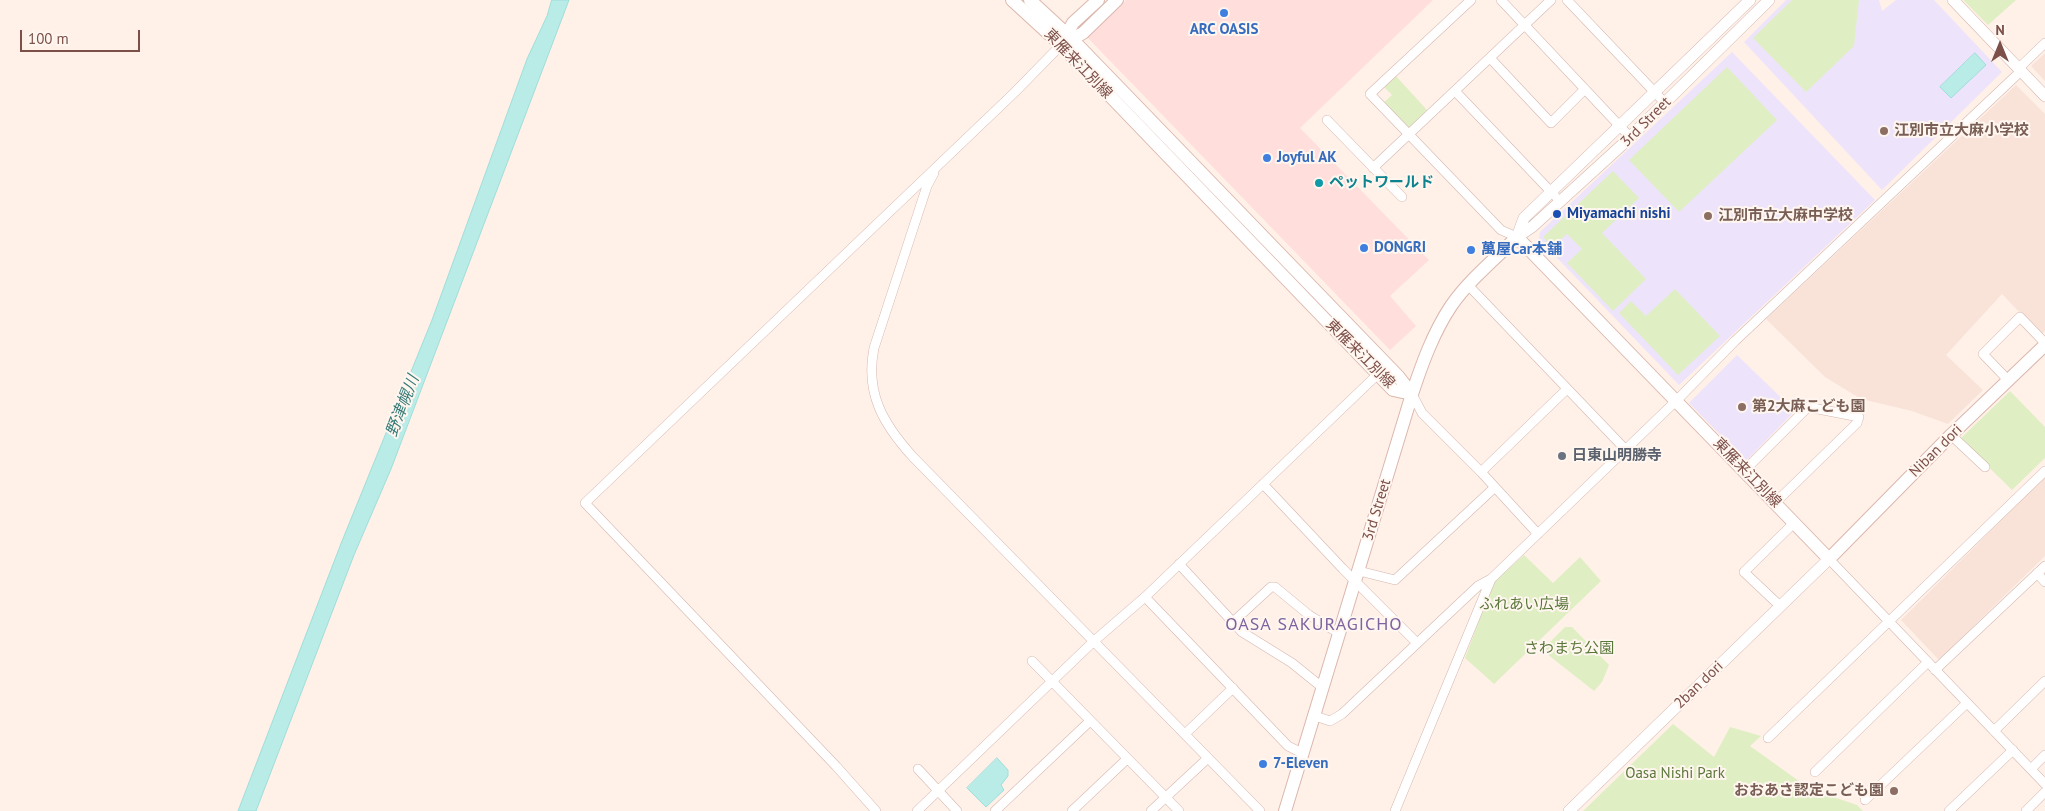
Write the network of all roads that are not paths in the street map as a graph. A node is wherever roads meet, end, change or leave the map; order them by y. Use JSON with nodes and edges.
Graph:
{"nodes":[{"id":1,"x":1012,"y":0,"type":"edge"},
{"id":2,"x":1030,"y":0,"type":"edge"},
{"id":3,"x":1098,"y":0,"type":"edge"},
{"id":4,"x":1117,"y":0,"type":"edge"},
{"id":5,"x":1471,"y":0,"type":"edge"},
{"id":6,"x":1501,"y":0,"type":"edge"},
{"id":7,"x":1551,"y":0,"type":"edge"},
{"id":8,"x":1567,"y":0,"type":"edge"},
{"id":9,"x":1750,"y":0,"type":"edge"},
{"id":10,"x":1769,"y":0,"type":"edge"},
{"id":11,"x":1953,"y":0,"type":"edge"},
{"id":12,"x":1525,"y":25,"type":"junction"},
{"id":13,"x":1066,"y":39,"type":"junction"},
{"id":14,"x":2045,"y":43,"type":"edge"},
{"id":15,"x":1490,"y":58,"type":"junction"},
{"id":16,"x":2020,"y":70,"type":"junction"},
{"id":17,"x":1585,"y":89,"type":"junction"},
{"id":18,"x":1455,"y":91,"type":"junction"},
{"id":19,"x":1656,"y":92,"type":"junction"},
{"id":20,"x":2045,"y":96,"type":"edge"},
{"id":21,"x":1665,"y":103,"type":"junction"},
{"id":22,"x":1327,"y":120,"type":"dead end"},
{"id":23,"x":1621,"y":127,"type":"junction"},
{"id":24,"x":1408,"y":134,"type":"junction"},
{"id":25,"x":1630,"y":137,"type":"junction"},
{"id":26,"x":944,"y":160,"type":"junction"},
{"id":27,"x":1373,"y":168,"type":"junction"},
{"id":28,"x":1552,"y":193,"type":"junction"},
{"id":29,"x":1402,"y":197,"type":"dead end"},
{"id":30,"x":1560,"y":202,"type":"junction"},
{"id":31,"x":1517,"y":236,"type":"junction"},
{"id":32,"x":1468,"y":285,"type":"junction"},
{"id":33,"x":2045,"y":344,"type":"edge"},
{"id":34,"x":1378,"y":374,"type":"junction"},
{"id":35,"x":2008,"y":380,"type":"junction"},
{"id":36,"x":1567,"y":389,"type":"junction"},
{"id":37,"x":1412,"y":394,"type":"junction"},
{"id":38,"x":1677,"y":400,"type":"junction"},
{"id":39,"x":1952,"y":435,"type":"junction"},
{"id":40,"x":1625,"y":449,"type":"junction"},
{"id":41,"x":1985,"y":468,"type":"dead end"},
{"id":42,"x":1744,"y":471,"type":"junction"},
{"id":43,"x":2045,"y":471,"type":"edge"},
{"id":44,"x":1481,"y":472,"type":"junction"},
{"id":45,"x":1263,"y":484,"type":"junction"},
{"id":46,"x":1494,"y":488,"type":"junction"},
{"id":47,"x":1776,"y":502,"type":"junction"},
{"id":48,"x":1795,"y":522,"type":"junction"},
{"id":49,"x":1538,"y":534,"type":"junction"},
{"id":50,"x":1829,"y":559,"type":"junction"},
{"id":51,"x":1179,"y":564,"type":"junction"},
{"id":52,"x":2045,"y":566,"type":"edge"},
{"id":53,"x":2037,"y":573,"type":"junction"},
{"id":54,"x":1357,"y":576,"type":"junction"},
{"id":55,"x":1491,"y":579,"type":"junction"},
{"id":56,"x":2045,"y":582,"type":"edge"},
{"id":57,"x":1145,"y":596,"type":"junction"},
{"id":58,"x":1780,"y":606,"type":"junction"},
{"id":59,"x":1233,"y":622,"type":"junction"},
{"id":60,"x":1889,"y":622,"type":"junction"},
{"id":61,"x":1340,"y":634,"type":"junction"},
{"id":62,"x":1094,"y":641,"type":"junction"},
{"id":63,"x":1417,"y":643,"type":"junction"},
{"id":64,"x":1032,"y":661,"type":"dead end"},
{"id":65,"x":1928,"y":662,"type":"junction"},
{"id":66,"x":1935,"y":670,"type":"junction"},
{"id":67,"x":2045,"y":681,"type":"edge"},
{"id":68,"x":1052,"y":682,"type":"junction"},
{"id":69,"x":1232,"y":688,"type":"junction"},
{"id":70,"x":1323,"y":688,"type":"junction"},
{"id":71,"x":1967,"y":703,"type":"junction"},
{"id":72,"x":1314,"y":716,"type":"junction"},
{"id":73,"x":1090,"y":721,"type":"junction"},
{"id":74,"x":1994,"y":731,"type":"junction"},
{"id":75,"x":1186,"y":734,"type":"junction"},
{"id":76,"x":1768,"y":738,"type":"dead end"},
{"id":77,"x":2013,"y":750,"type":"junction"},
{"id":78,"x":1302,"y":753,"type":"junction"},
{"id":79,"x":2045,"y":755,"type":"edge"},
{"id":80,"x":1208,"y":758,"type":"junction"},
{"id":81,"x":1127,"y":759,"type":"junction"},
{"id":82,"x":2031,"y":769,"type":"junction"},
{"id":83,"x":918,"y":770,"type":"dead end"},
{"id":84,"x":1814,"y":772,"type":"dead end"},
{"id":85,"x":2045,"y":784,"type":"edge"},
{"id":86,"x":938,"y":791,"type":"junction"},
{"id":87,"x":2045,"y":792,"type":"edge"},
{"id":88,"x":1166,"y":796,"type":"junction"},
{"id":89,"x":1865,"y":800,"type":"dead end"},
{"id":90,"x":876,"y":811,"type":"edge"},
{"id":91,"x":917,"y":811,"type":"edge"},
{"id":92,"x":957,"y":811,"type":"edge"},
{"id":93,"x":996,"y":811,"type":"edge"},
{"id":94,"x":1072,"y":811,"type":"edge"},
{"id":95,"x":1151,"y":811,"type":"edge"},
{"id":96,"x":1179,"y":811,"type":"edge"},
{"id":97,"x":1260,"y":811,"type":"edge"},
{"id":98,"x":1285,"y":811,"type":"edge"},
{"id":99,"x":1395,"y":811,"type":"edge"},
{"id":100,"x":1569,"y":811,"type":"edge"},
{"id":101,"x":1950,"y":811,"type":"edge"},
{"id":102,"x":2026,"y":811,"type":"edge"}],
"edges":[{"from":1,"to":13,"type":"main road","name":"東雁来江別線"},
{"from":2,"to":13,"type":"main road","name":"東雁来江別線"},
{"from":3,"to":13,"type":"main road"},
{"from":4,"to":13,"type":"main road"},
{"from":5,"to":24,"type":"street"},
{"from":6,"to":12,"type":"street"},
{"from":7,"to":12,"type":"street"},
{"from":8,"to":19,"type":"street"},
{"from":9,"to":19,"type":"street","name":"3rd Street"},
{"from":10,"to":21,"type":"street","name":"3rd Street"},
{"from":11,"to":16,"type":"street"},
{"from":12,"to":15,"type":"street"},
{"from":12,"to":17,"type":"street"},
{"from":13,"to":26,"type":"street"},
{"from":13,"to":34,"type":"main road","name":"東雁来江別線"},
{"from":13,"to":37,"type":"main road","name":"東雁来江別線"},
{"from":14,"to":16,"type":"street"},
{"from":15,"to":17,"type":"street"},
{"from":15,"to":18,"type":"street"},
{"from":16,"to":20,"type":"street"},
{"from":16,"to":38,"type":"street"},
{"from":17,"to":23,"type":"street"},
{"from":18,"to":24,"type":"street"},
{"from":18,"to":28,"type":"street"},
{"from":19,"to":21,"type":"street"},
{"from":19,"to":23,"type":"street","name":"3rd Street"},
{"from":21,"to":25,"type":"street","name":"3rd Street"},
{"from":22,"to":27,"type":"street"},
{"from":23,"to":25,"type":"street"},
{"from":23,"to":28,"type":"street","name":"3rd Street"},
{"from":24,"to":27,"type":"street"},
{"from":24,"to":31,"type":"street"},
{"from":25,"to":30,"type":"street","name":"3rd Street"},
{"from":26,"to":62,"type":"street"},
{"from":26,"to":90,"type":"street"},
{"from":27,"to":29,"type":"street"},
{"from":28,"to":30,"type":"street"},
{"from":28,"to":31,"type":"street","name":"3rd Street"},
{"from":30,"to":31,"type":"street","name":"3rd Street"},
{"from":31,"to":32,"type":"main road","name":"3rd Street"},
{"from":31,"to":38,"type":"main road","name":"東雁来江別線"},
{"from":32,"to":36,"type":"street"},
{"from":32,"to":37,"type":"main road","name":"3rd Street"},
{"from":33,"to":35,"type":"main road","name":"Niban dori"},
{"from":33,"to":35,"type":"street"},
{"from":34,"to":37,"type":"main road","name":"東雁来江別線"},
{"from":34,"to":45,"type":"street"},
{"from":35,"to":39,"type":"main road","name":"Niban dori"},
{"from":36,"to":40,"type":"street"},
{"from":36,"to":44,"type":"street"},
{"from":37,"to":44,"type":"street"},
{"from":37,"to":54,"type":"main road","name":"3rd Street"},
{"from":38,"to":40,"type":"street"},
{"from":38,"to":42,"type":"main road","name":"東雁来江別線"},
{"from":39,"to":41,"type":"street"},
{"from":39,"to":50,"type":"main road","name":"Niban dori"},
{"from":40,"to":49,"type":"street"},
{"from":42,"to":47,"type":"main road","name":"東雁来江別線"},
{"from":42,"to":47,"type":"street"},
{"from":43,"to":60,"type":"street"},
{"from":44,"to":46,"type":"street"},
{"from":45,"to":51,"type":"street"},
{"from":45,"to":54,"type":"street"},
{"from":46,"to":49,"type":"street"},
{"from":46,"to":54,"type":"street"},
{"from":47,"to":48,"type":"main road","name":"東雁来江別線"},
{"from":48,"to":50,"type":"main road","name":"東雁来江別線"},
{"from":48,"to":58,"type":"street"},
{"from":49,"to":55,"type":"street"},
{"from":50,"to":58,"type":"street","name":"2ban dori"},
{"from":50,"to":60,"type":"street"},
{"from":51,"to":57,"type":"street"},
{"from":51,"to":59,"type":"street"},
{"from":52,"to":53,"type":"street"},
{"from":53,"to":56,"type":"street"},
{"from":53,"to":66,"type":"street"},
{"from":54,"to":61,"type":"main road","name":"3rd Street"},
{"from":54,"to":63,"type":"street"},
{"from":55,"to":63,"type":"street"},
{"from":55,"to":99,"type":"street"},
{"from":57,"to":62,"type":"street"},
{"from":57,"to":69,"type":"street"},
{"from":58,"to":100,"type":"street","name":"2ban dori"},
{"from":59,"to":61,"type":"street"},
{"from":59,"to":70,"type":"street"},
{"from":60,"to":65,"type":"street"},
{"from":60,"to":76,"type":"street"},
{"from":61,"to":70,"type":"main road","name":"3rd Street"},
{"from":62,"to":68,"type":"street"},
{"from":62,"to":75,"type":"street"},
{"from":63,"to":72,"type":"street"},
{"from":64,"to":68,"type":"street"},
{"from":65,"to":66,"type":"street"},
{"from":65,"to":84,"type":"street"},
{"from":66,"to":71,"type":"street"},
{"from":67,"to":74,"type":"street"},
{"from":68,"to":73,"type":"street"},
{"from":68,"to":86,"type":"street"},
{"from":69,"to":75,"type":"street"},
{"from":69,"to":78,"type":"street"},
{"from":70,"to":72,"type":"main road","name":"3rd Street"},
{"from":71,"to":74,"type":"street"},
{"from":71,"to":89,"type":"street"},
{"from":72,"to":78,"type":"main road","name":"3rd Street"},
{"from":73,"to":81,"type":"street"},
{"from":73,"to":93,"type":"street"},
{"from":74,"to":77,"type":"street"},
{"from":75,"to":80,"type":"street"},
{"from":77,"to":82,"type":"street"},
{"from":77,"to":101,"type":"street"},
{"from":78,"to":98,"type":"main road","name":"3rd Street"},
{"from":79,"to":82,"type":"street"},
{"from":80,"to":88,"type":"street"},
{"from":80,"to":97,"type":"street"},
{"from":81,"to":88,"type":"street"},
{"from":81,"to":94,"type":"street"},
{"from":82,"to":85,"type":"street"},
{"from":83,"to":86,"type":"street"},
{"from":86,"to":91,"type":"street"},
{"from":86,"to":92,"type":"street"},
{"from":87,"to":102,"type":"street"},
{"from":88,"to":95,"type":"street"},
{"from":88,"to":96,"type":"street"}]}
